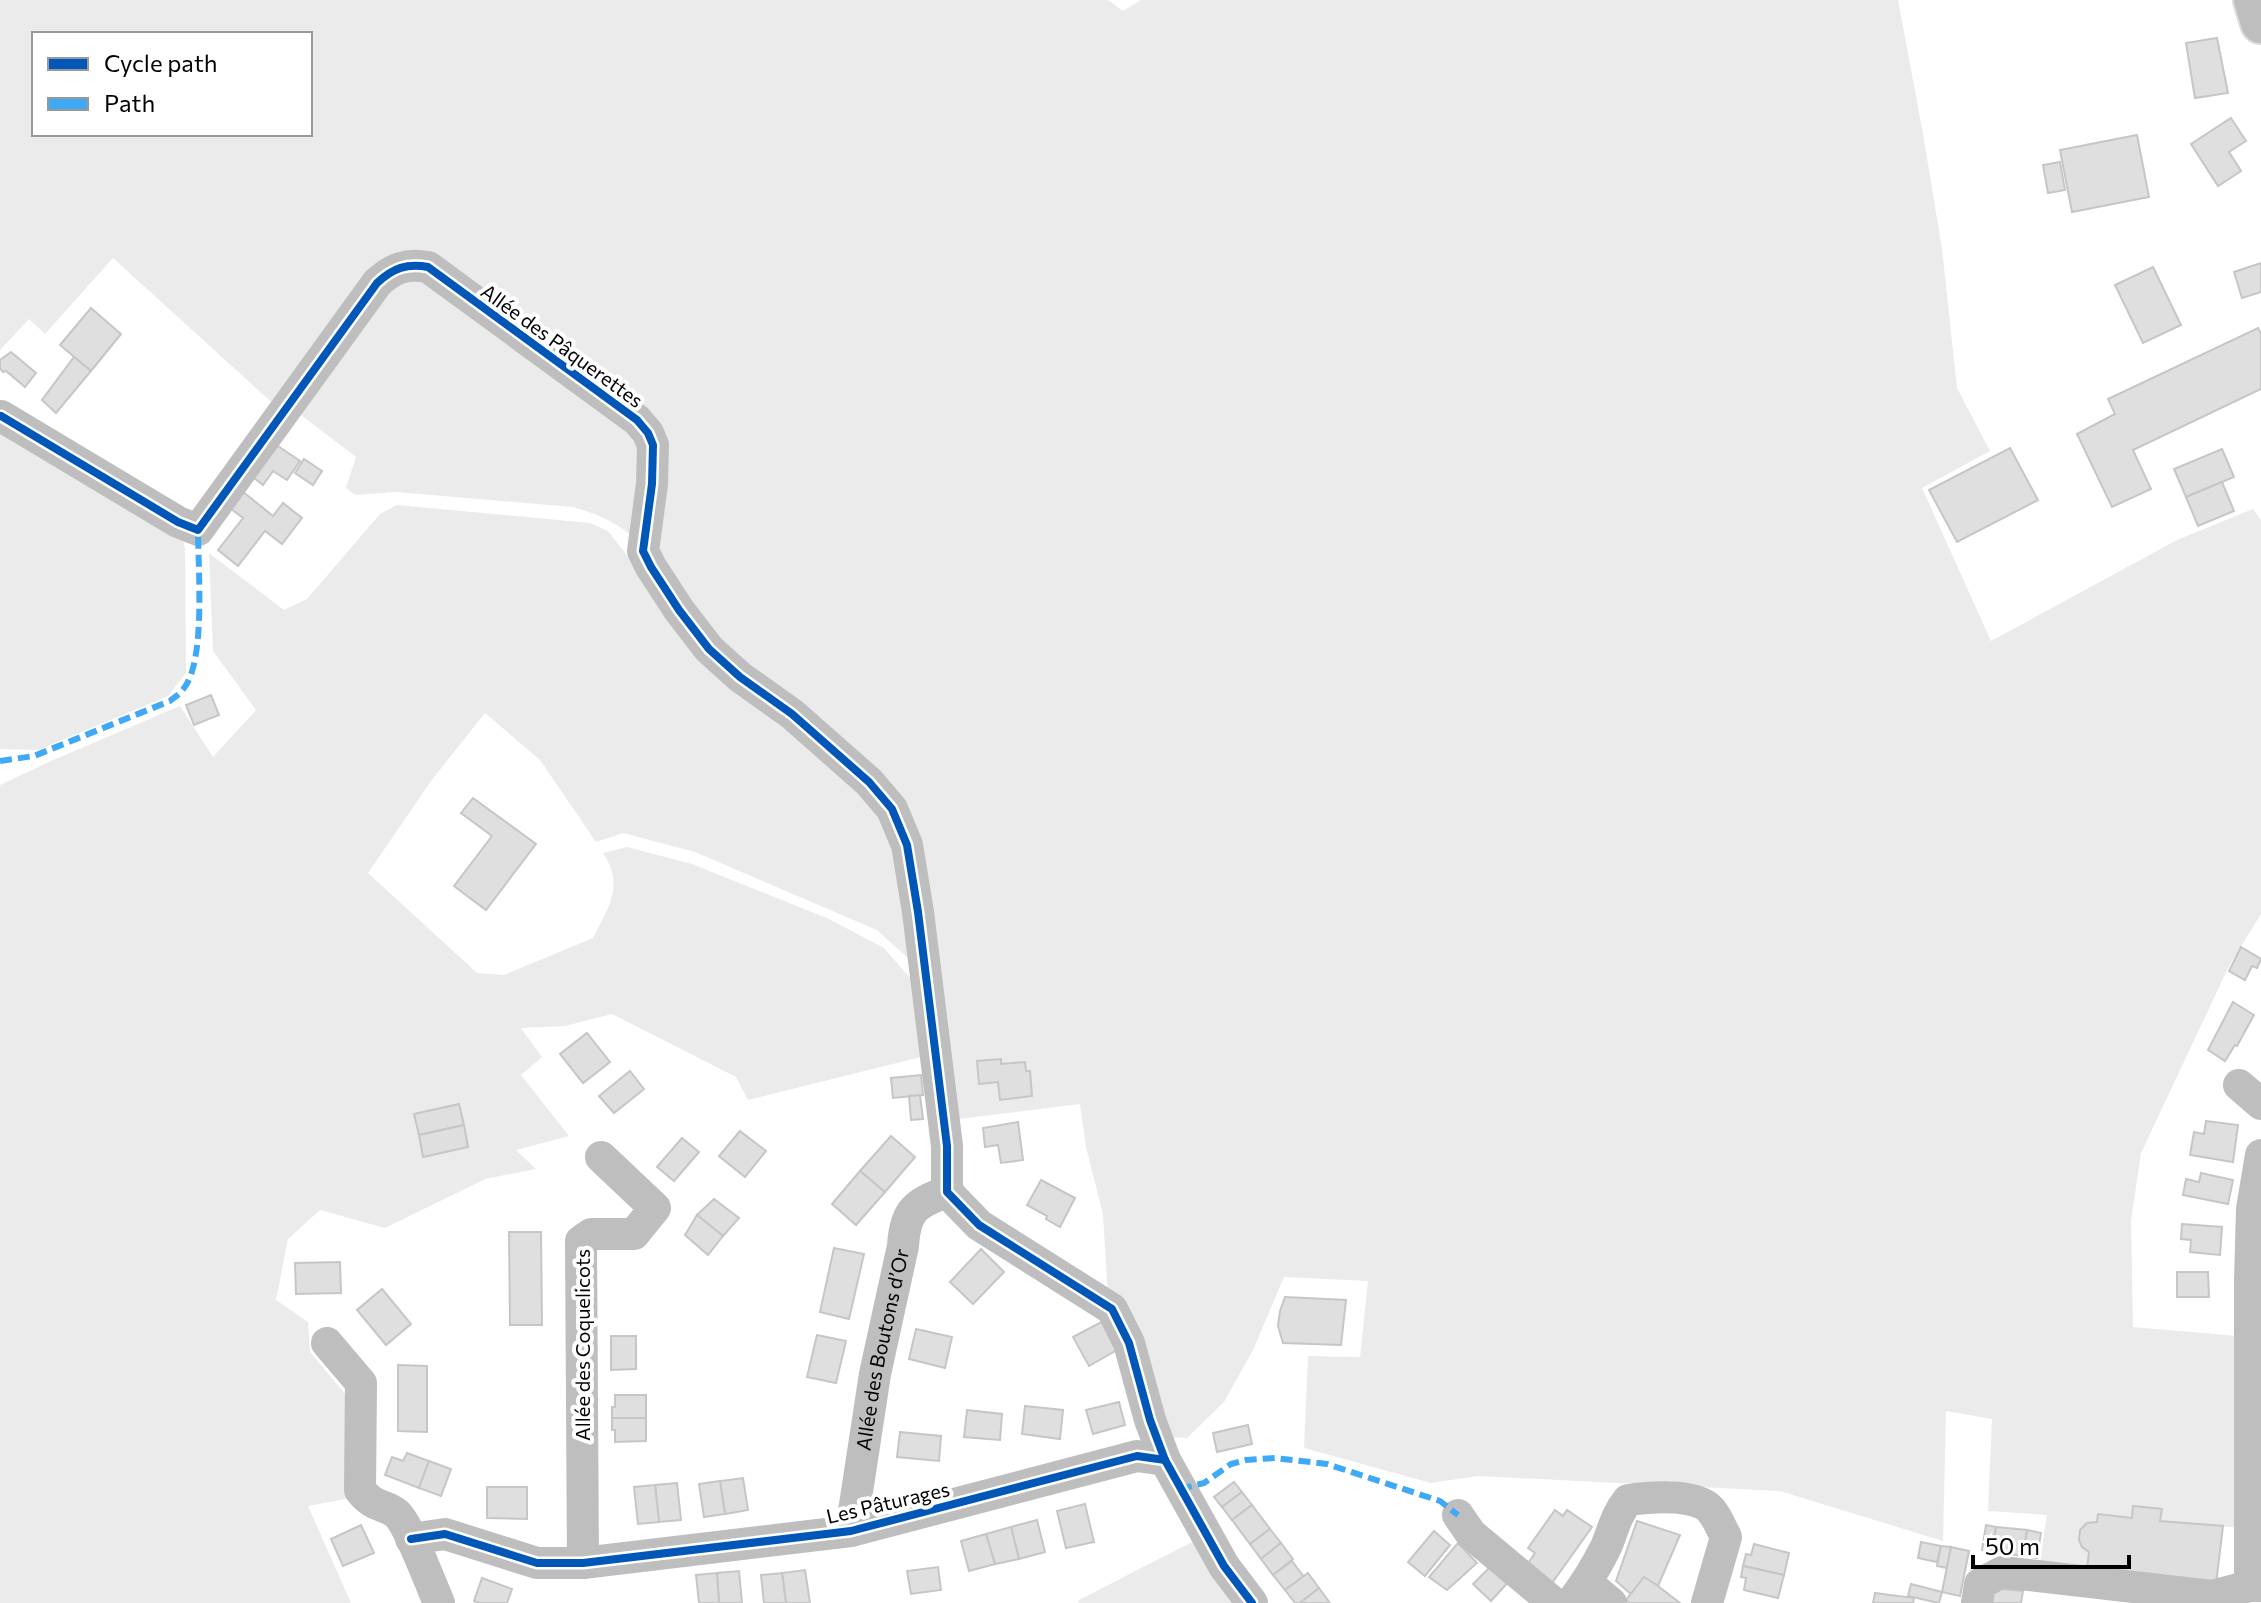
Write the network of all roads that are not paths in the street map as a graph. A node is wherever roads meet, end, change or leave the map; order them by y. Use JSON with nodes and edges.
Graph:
{"nodes":[{"id":1,"x":2254,"y":0,"type":"edge"},
{"id":2,"x":2261,"y":23,"type":"edge"},
{"id":3,"x":1,"y":416,"type":"edge"},
{"id":4,"x":2261,"y":1155,"type":"edge"},
{"id":5,"x":601,"y":1157,"type":"dead end"},
{"id":6,"x":947,"y":1192,"type":"junction"},
{"id":7,"x":327,"y":1343,"type":"dead end"},
{"id":8,"x":1165,"y":1460,"type":"junction"},
{"id":9,"x":1458,"y":1515,"type":"dead end"},
{"id":10,"x":851,"y":1531,"type":"junction"},
{"id":11,"x":411,"y":1539,"type":"junction"},
{"id":12,"x":583,"y":1563,"type":"junction"},
{"id":13,"x":2256,"y":1571,"type":"edge"},
{"id":14,"x":1590,"y":1596,"type":"edge"},
{"id":15,"x":2212,"y":1600,"type":"edge"},
{"id":16,"x":439,"y":1603,"type":"edge"},
{"id":17,"x":1252,"y":1603,"type":"edge"},
{"id":18,"x":1554,"y":1603,"type":"edge"},
{"id":19,"x":1707,"y":1603,"type":"edge"},
{"id":20,"x":1977,"y":1603,"type":"edge"}],
"edges":[{"from":1,"to":2,"type":"main road"},
{"from":3,"to":6,"type":"street","name":"Allée des Pâquerettes"},
{"from":4,"to":13,"type":"street"},
{"from":5,"to":12,"type":"street","name":"Allée des Coquelicots"},
{"from":6,"to":8,"type":"street"},
{"from":6,"to":10,"type":"street","name":"Allée des Boutons d’Or"},
{"from":7,"to":11,"type":"street"},
{"from":8,"to":10,"type":"street","name":"Les Pâturages"},
{"from":8,"to":17,"type":"street"},
{"from":9,"to":18,"type":"street"},
{"from":10,"to":12,"type":"street","name":"Les Pâturages"},
{"from":11,"to":12,"type":"street","name":"Les Pâturages"},
{"from":11,"to":16,"type":"street"},
{"from":13,"to":15,"type":"street"},
{"from":14,"to":19,"type":"street"},
{"from":15,"to":20,"type":"street"}]}
